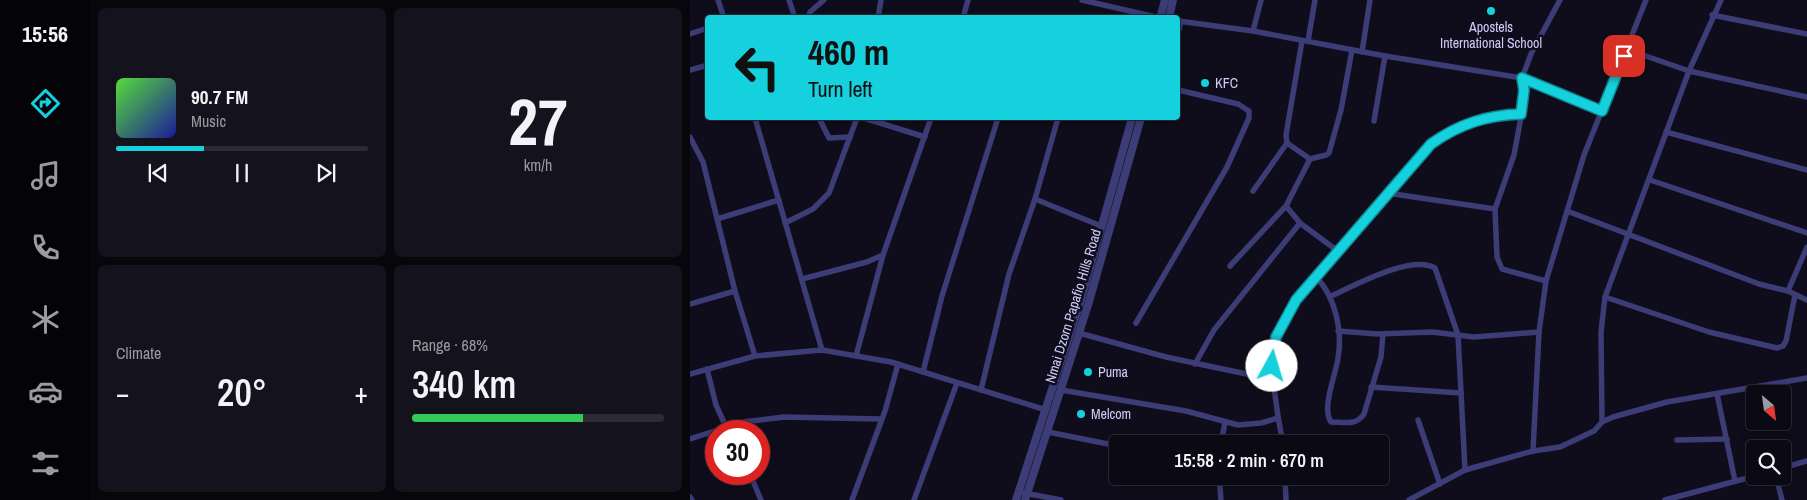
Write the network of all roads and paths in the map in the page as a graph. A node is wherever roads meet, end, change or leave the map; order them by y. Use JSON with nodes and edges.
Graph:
{"nodes":[{"id":1,"x":718,"y":0,"type":"edge"},
{"id":2,"x":788,"y":0,"type":"edge"},
{"id":3,"x":824,"y":0,"type":"edge"},
{"id":4,"x":880,"y":0,"type":"edge"},
{"id":5,"x":968,"y":0,"type":"edge"},
{"id":6,"x":1082,"y":0,"type":"edge"},
{"id":7,"x":1165,"y":0,"type":"edge"},
{"id":8,"x":1173,"y":0,"type":"edge"},
{"id":9,"x":1261,"y":0,"type":"edge"},
{"id":10,"x":1316,"y":0,"type":"edge"},
{"id":11,"x":1370,"y":0,"type":"edge"},
{"id":12,"x":1560,"y":0,"type":"edge"},
{"id":13,"x":1646,"y":0,"type":"edge"},
{"id":14,"x":1721,"y":0,"type":"edge"},
{"id":15,"x":723,"y":15,"type":"edge"},
{"id":16,"x":794,"y":15,"type":"edge"},
{"id":17,"x":809,"y":15,"type":"edge"},
{"id":18,"x":878,"y":15,"type":"edge"},
{"id":19,"x":964,"y":15,"type":"edge"},
{"id":20,"x":1147,"y":15,"type":"edge"},
{"id":21,"x":1161,"y":15,"type":"edge"},
{"id":22,"x":1170,"y":15,"type":"edge"},
{"id":23,"x":1712,"y":15,"type":"junction"},
{"id":24,"x":1180,"y":21,"type":"edge"},
{"id":25,"x":705,"y":29,"type":"edge"},
{"id":26,"x":1252,"y":31,"type":"junction"},
{"id":27,"x":690,"y":34,"type":"edge"},
{"id":28,"x":1807,"y":34,"type":"edge"},
{"id":29,"x":1630,"y":40,"type":"junction"},
{"id":30,"x":1305,"y":41,"type":"junction"},
{"id":31,"x":1352,"y":50,"type":"junction"},
{"id":32,"x":1362,"y":52,"type":"junction"},
{"id":33,"x":1640,"y":54,"type":"junction"},
{"id":34,"x":1385,"y":56,"type":"junction"},
{"id":35,"x":1624,"y":56,"type":"junction"},
{"id":36,"x":705,"y":66,"type":"edge"},
{"id":37,"x":690,"y":70,"type":"edge"},
{"id":38,"x":1689,"y":71,"type":"junction"},
{"id":39,"x":1522,"y":78,"type":"junction"},
{"id":40,"x":1180,"y":90,"type":"edge"},
{"id":41,"x":1807,"y":97,"type":"edge"},
{"id":42,"x":1602,"y":111,"type":"junction"},
{"id":43,"x":1521,"y":114,"type":"junction"},
{"id":44,"x":756,"y":120,"type":"edge"},
{"id":45,"x":820,"y":120,"type":"edge"},
{"id":46,"x":856,"y":120,"type":"edge"},
{"id":47,"x":870,"y":120,"type":"edge"},
{"id":48,"x":930,"y":120,"type":"edge"},
{"id":49,"x":997,"y":120,"type":"edge"},
{"id":50,"x":1057,"y":120,"type":"edge"},
{"id":51,"x":1131,"y":120,"type":"edge"},
{"id":52,"x":1140,"y":120,"type":"edge"},
{"id":53,"x":1374,"y":122,"type":"dead end"},
{"id":54,"x":1666,"y":132,"type":"junction"},
{"id":55,"x":850,"y":136,"type":"junction"},
{"id":56,"x":690,"y":137,"type":"edge"},
{"id":57,"x":925,"y":137,"type":"junction"},
{"id":58,"x":1287,"y":143,"type":"junction"},
{"id":59,"x":1310,"y":160,"type":"junction"},
{"id":60,"x":1807,"y":170,"type":"edge"},
{"id":61,"x":1650,"y":180,"type":"junction"},
{"id":62,"x":1253,"y":191,"type":"dead end"},
{"id":63,"x":1388,"y":193,"type":"junction"},
{"id":64,"x":1035,"y":199,"type":"junction"},
{"id":65,"x":779,"y":200,"type":"junction"},
{"id":66,"x":1286,"y":206,"type":"junction"},
{"id":67,"x":1495,"y":209,"type":"junction"},
{"id":68,"x":1567,"y":211,"type":"junction"},
{"id":69,"x":717,"y":219,"type":"junction"},
{"id":70,"x":785,"y":223,"type":"junction"},
{"id":71,"x":1300,"y":223,"type":"junction"},
{"id":72,"x":1101,"y":226,"type":"junction"},
{"id":73,"x":1807,"y":233,"type":"edge"},
{"id":74,"x":1626,"y":235,"type":"junction"},
{"id":75,"x":1807,"y":247,"type":"edge"},
{"id":76,"x":1338,"y":252,"type":"junction"},
{"id":77,"x":883,"y":255,"type":"junction"},
{"id":78,"x":1230,"y":266,"type":"dead end"},
{"id":79,"x":1317,"y":278,"type":"junction"},
{"id":80,"x":802,"y":279,"type":"junction"},
{"id":81,"x":1546,"y":280,"type":"junction"},
{"id":82,"x":735,"y":291,"type":"junction"},
{"id":83,"x":1788,"y":291,"type":"junction"},
{"id":84,"x":1795,"y":295,"type":"junction"},
{"id":85,"x":1331,"y":296,"type":"junction"},
{"id":86,"x":1605,"y":297,"type":"junction"},
{"id":87,"x":1807,"y":300,"type":"edge"},
{"id":88,"x":690,"y":304,"type":"edge"},
{"id":89,"x":1136,"y":323,"type":"dead end"},
{"id":90,"x":1338,"y":331,"type":"junction"},
{"id":91,"x":1539,"y":332,"type":"junction"},
{"id":92,"x":1079,"y":333,"type":"junction"},
{"id":93,"x":1383,"y":334,"type":"junction"},
{"id":94,"x":1458,"y":335,"type":"junction"},
{"id":95,"x":822,"y":350,"type":"junction"},
{"id":96,"x":755,"y":356,"type":"junction"},
{"id":97,"x":856,"y":356,"type":"junction"},
{"id":98,"x":898,"y":364,"type":"junction"},
{"id":99,"x":1194,"y":364,"type":"junction"},
{"id":100,"x":707,"y":369,"type":"junction"},
{"id":101,"x":923,"y":372,"type":"junction"},
{"id":102,"x":690,"y":374,"type":"edge"},
{"id":103,"x":1807,"y":378,"type":"edge"},
{"id":104,"x":1274,"y":380,"type":"junction"},
{"id":105,"x":957,"y":383,"type":"junction"},
{"id":106,"x":1371,"y":387,"type":"junction"},
{"id":107,"x":981,"y":390,"type":"junction"},
{"id":108,"x":1061,"y":390,"type":"junction"},
{"id":109,"x":1461,"y":393,"type":"junction"},
{"id":110,"x":1717,"y":394,"type":"junction"},
{"id":111,"x":1046,"y":410,"type":"junction"},
{"id":112,"x":1278,"y":418,"type":"junction"},
{"id":113,"x":881,"y":419,"type":"junction"},
{"id":114,"x":722,"y":420,"type":"edge"},
{"id":115,"x":764,"y":420,"type":"edge"},
{"id":116,"x":1418,"y":420,"type":"dead end"},
{"id":117,"x":1225,"y":422,"type":"junction"},
{"id":118,"x":1602,"y":422,"type":"junction"},
{"id":119,"x":1048,"y":432,"type":"junction"},
{"id":120,"x":705,"y":435,"type":"edge"},
{"id":121,"x":1223,"y":435,"type":"edge"},
{"id":122,"x":1281,"y":435,"type":"edge"},
{"id":123,"x":690,"y":439,"type":"edge"},
{"id":124,"x":1727,"y":439,"type":"junction"},
{"id":125,"x":1677,"y":440,"type":"dead end"},
{"id":126,"x":1109,"y":444,"type":"edge"},
{"id":127,"x":1533,"y":451,"type":"junction"},
{"id":128,"x":1807,"y":461,"type":"edge"},
{"id":129,"x":1791,"y":465,"type":"edge"},
{"id":130,"x":1465,"y":470,"type":"junction"},
{"id":131,"x":1746,"y":478,"type":"edge"},
{"id":132,"x":1736,"y":480,"type":"junction"},
{"id":133,"x":1440,"y":484,"type":"junction"},
{"id":134,"x":754,"y":485,"type":"edge"},
{"id":135,"x":1219,"y":485,"type":"edge"},
{"id":136,"x":1286,"y":485,"type":"edge"},
{"id":137,"x":1778,"y":485,"type":"edge"},
{"id":138,"x":1022,"y":496,"type":"edge"},
{"id":139,"x":1288,"y":498,"type":"edge"},
{"id":140,"x":760,"y":500,"type":"edge"},
{"id":141,"x":852,"y":500,"type":"edge"},
{"id":142,"x":914,"y":500,"type":"edge"},
{"id":143,"x":1060,"y":500,"type":"edge"},
{"id":144,"x":1220,"y":500,"type":"edge"},
{"id":145,"x":1409,"y":500,"type":"edge"},
{"id":146,"x":1665,"y":500,"type":"edge"},
{"id":147,"x":1782,"y":500,"type":"edge"}],
"edges":[{"from":1,"to":15,"type":"street"},
{"from":2,"to":16,"type":"street"},
{"from":3,"to":17,"type":"street"},
{"from":4,"to":18,"type":"street"},
{"from":5,"to":19,"type":"street"},
{"from":6,"to":20,"type":"street"},
{"from":7,"to":21,"type":"street"},
{"from":8,"to":22,"type":"street"},
{"from":9,"to":26,"type":"street"},
{"from":10,"to":30,"type":"street"},
{"from":11,"to":32,"type":"street"},
{"from":12,"to":39,"type":"street"},
{"from":13,"to":29,"type":"street"},
{"from":14,"to":23,"type":"street"},
{"from":23,"to":28,"type":"street"},
{"from":23,"to":38,"type":"street"},
{"from":24,"to":26,"type":"street"},
{"from":25,"to":27,"type":"street"},
{"from":26,"to":30,"type":"street"},
{"from":29,"to":33,"type":"street"},
{"from":29,"to":35,"type":"street"},
{"from":30,"to":31,"type":"street"},
{"from":30,"to":58,"type":"street"},
{"from":31,"to":32,"type":"street"},
{"from":31,"to":59,"type":"street"},
{"from":32,"to":34,"type":"street"},
{"from":33,"to":35,"type":"street"},
{"from":33,"to":38,"type":"street"},
{"from":34,"to":39,"type":"street"},
{"from":34,"to":53,"type":"street"},
{"from":35,"to":42,"type":"street"},
{"from":36,"to":37,"type":"street"},
{"from":38,"to":41,"type":"street"},
{"from":38,"to":54,"type":"street"},
{"from":39,"to":42,"type":"street"},
{"from":39,"to":43,"type":"street"},
{"from":40,"to":89,"type":"street"},
{"from":42,"to":68,"type":"street"},
{"from":43,"to":63,"type":"street"},
{"from":43,"to":67,"type":"street"},
{"from":44,"to":65,"type":"street"},
{"from":45,"to":55,"type":"street"},
{"from":46,"to":55,"type":"street"},
{"from":47,"to":57,"type":"street"},
{"from":48,"to":57,"type":"street"},
{"from":49,"to":101,"type":"street"},
{"from":50,"to":64,"type":"street"},
{"from":51,"to":72,"type":"street","name":"Nmai Dzorn Papafio Hills Road"},
{"from":52,"to":92,"type":"street","name":"Nmai Dzorn Papafio Hills Road"},
{"from":54,"to":60,"type":"street"},
{"from":54,"to":61,"type":"street"},
{"from":55,"to":70,"type":"street"},
{"from":56,"to":69,"type":"street"},
{"from":57,"to":77,"type":"street"},
{"from":58,"to":59,"type":"street"},
{"from":58,"to":62,"type":"street"},
{"from":59,"to":66,"type":"street"},
{"from":61,"to":73,"type":"street"},
{"from":61,"to":74,"type":"street"},
{"from":63,"to":67,"type":"street"},
{"from":63,"to":76,"type":"street"},
{"from":64,"to":72,"type":"street"},
{"from":64,"to":107,"type":"street"},
{"from":65,"to":69,"type":"street"},
{"from":65,"to":70,"type":"street"},
{"from":66,"to":71,"type":"street"},
{"from":66,"to":78,"type":"street"},
{"from":67,"to":81,"type":"street"},
{"from":68,"to":74,"type":"street"},
{"from":68,"to":81,"type":"street"},
{"from":69,"to":82,"type":"street"},
{"from":70,"to":80,"type":"street"},
{"from":71,"to":76,"type":"street"},
{"from":71,"to":99,"type":"street"},
{"from":72,"to":111,"type":"street","name":"Nmai Dzorn Papafio Hills Road"},
{"from":74,"to":83,"type":"street"},
{"from":74,"to":86,"type":"street"},
{"from":75,"to":83,"type":"street"},
{"from":76,"to":79,"type":"street"},
{"from":77,"to":80,"type":"street"},
{"from":77,"to":97,"type":"street"},
{"from":79,"to":85,"type":"street"},
{"from":79,"to":104,"type":"street"},
{"from":80,"to":95,"type":"street"},
{"from":81,"to":91,"type":"street"},
{"from":82,"to":88,"type":"street"},
{"from":82,"to":96,"type":"street"},
{"from":83,"to":84,"type":"street"},
{"from":84,"to":86,"type":"street"},
{"from":84,"to":87,"type":"street"},
{"from":85,"to":90,"type":"street"},
{"from":85,"to":94,"type":"street"},
{"from":86,"to":118,"type":"street"},
{"from":90,"to":93,"type":"street"},
{"from":90,"to":106,"type":"street"},
{"from":91,"to":94,"type":"street"},
{"from":91,"to":127,"type":"street"},
{"from":92,"to":99,"type":"street"},
{"from":92,"to":108,"type":"street","name":"Nmai Dzorn Papafio Hills Road"},
{"from":93,"to":94,"type":"street"},
{"from":93,"to":106,"type":"street"},
{"from":94,"to":109,"type":"street"},
{"from":95,"to":96,"type":"street"},
{"from":95,"to":97,"type":"street"},
{"from":96,"to":100,"type":"street"},
{"from":97,"to":98,"type":"street"},
{"from":98,"to":101,"type":"street"},
{"from":98,"to":113,"type":"street"},
{"from":99,"to":104,"type":"street"},
{"from":100,"to":102,"type":"street"},
{"from":100,"to":114,"type":"street"},
{"from":101,"to":105,"type":"street"},
{"from":103,"to":110,"type":"street"},
{"from":104,"to":112,"type":"street"},
{"from":105,"to":107,"type":"street"},
{"from":105,"to":142,"type":"street"},
{"from":106,"to":109,"type":"street"},
{"from":107,"to":111,"type":"street"},
{"from":108,"to":117,"type":"street"},
{"from":108,"to":119,"type":"street","name":"Nmai Dzorn Papafio Hills Road"},
{"from":109,"to":130,"type":"street"},
{"from":110,"to":118,"type":"street"},
{"from":110,"to":124,"type":"street"},
{"from":111,"to":138,"type":"street","name":"Nmai Dzorn Papafio Hills Road"},
{"from":112,"to":117,"type":"street"},
{"from":112,"to":122,"type":"street"},
{"from":113,"to":115,"type":"street"},
{"from":113,"to":141,"type":"street"},
{"from":116,"to":133,"type":"street"},
{"from":117,"to":121,"type":"street"},
{"from":118,"to":127,"type":"street"},
{"from":119,"to":126,"type":"street"},
{"from":119,"to":138,"type":"street","name":"Nmai Dzorn Papafio Hills Road"},
{"from":120,"to":123,"type":"street"},
{"from":124,"to":125,"type":"street"},
{"from":124,"to":132,"type":"street"},
{"from":127,"to":130,"type":"street"},
{"from":128,"to":129,"type":"street"},
{"from":130,"to":133,"type":"street"},
{"from":131,"to":132,"type":"street"},
{"from":132,"to":146,"type":"street"},
{"from":133,"to":145,"type":"street"},
{"from":134,"to":140,"type":"street"},
{"from":135,"to":144,"type":"street"},
{"from":136,"to":139,"type":"street"},
{"from":137,"to":147,"type":"street"},
{"from":138,"to":143,"type":"street"}]}
